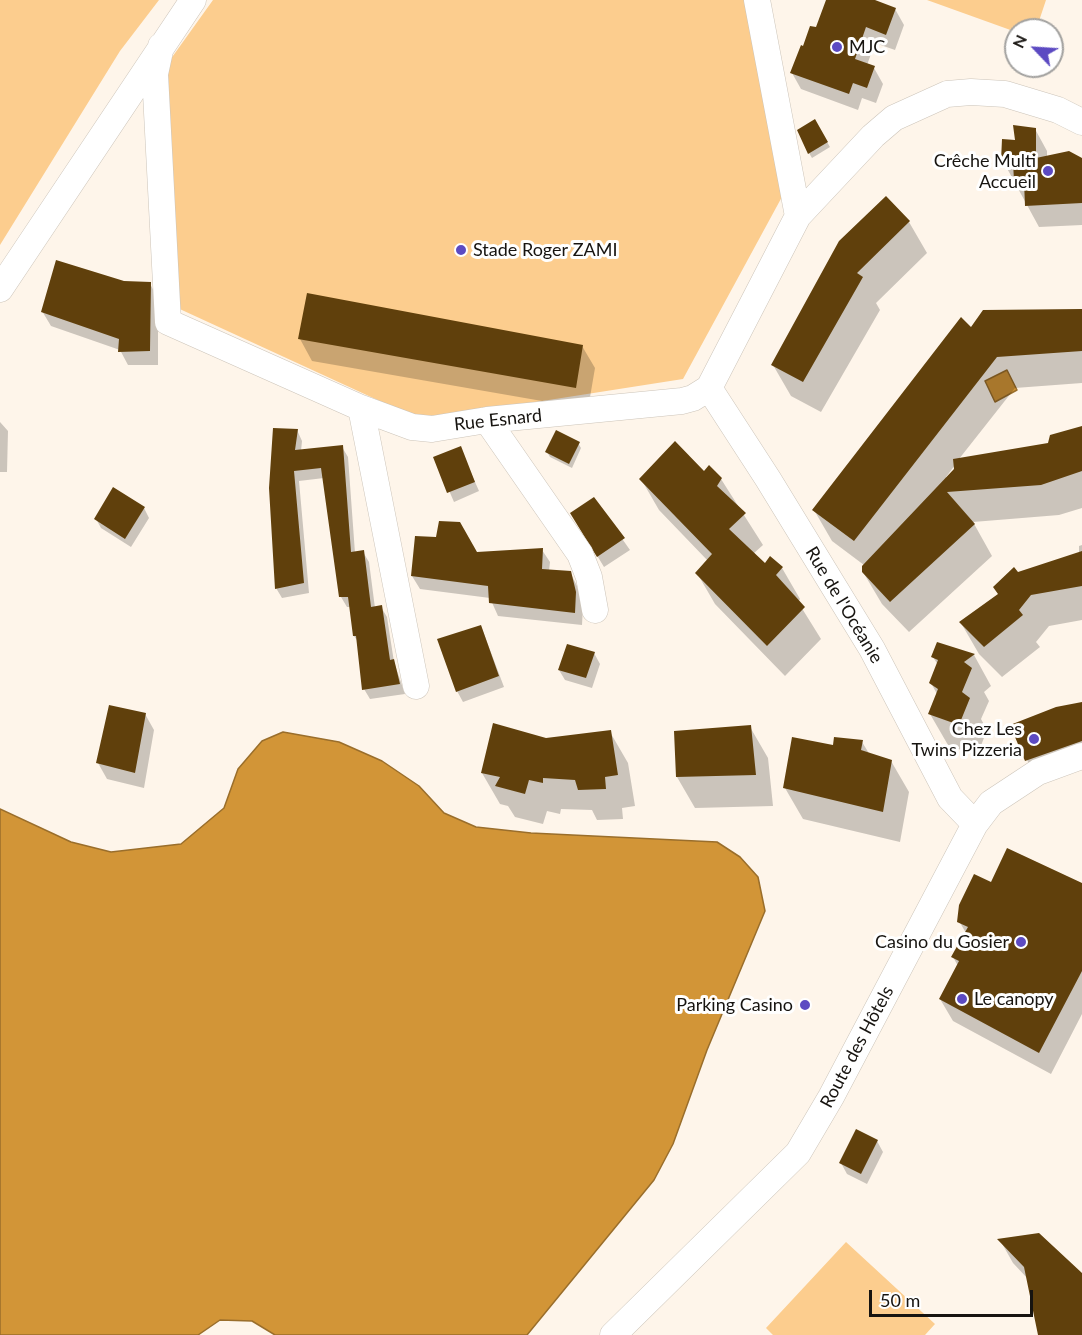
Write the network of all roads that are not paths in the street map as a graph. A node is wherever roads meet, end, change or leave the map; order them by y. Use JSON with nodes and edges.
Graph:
{"nodes":[{"id":1,"x":193,"y":0,"type":"edge"},
{"id":2,"x":757,"y":0,"type":"edge"},
{"id":3,"x":161,"y":46,"type":"junction"},
{"id":4,"x":1082,"y":122,"type":"edge"},
{"id":5,"x":798,"y":216,"type":"junction"},
{"id":6,"x":0,"y":289,"type":"edge"},
{"id":7,"x":709,"y":388,"type":"junction"},
{"id":8,"x":361,"y":408,"type":"junction"},
{"id":9,"x":487,"y":420,"type":"junction"},
{"id":10,"x":595,"y":610,"type":"dead end"},
{"id":11,"x":416,"y":686,"type":"dead end"},
{"id":12,"x":1082,"y":756,"type":"edge"},
{"id":13,"x":975,"y":824,"type":"junction"},
{"id":14,"x":613,"y":1335,"type":"edge"}],
"edges":[{"from":1,"to":3,"type":"street"},
{"from":2,"to":5,"type":"street"},
{"from":3,"to":6,"type":"street"},
{"from":3,"to":8,"type":"street","name":"Rue Esnard"},
{"from":4,"to":5,"type":"street"},
{"from":5,"to":7,"type":"street"},
{"from":7,"to":9,"type":"street","name":"Rue Esnard"},
{"from":7,"to":13,"type":"street","name":"Rue de l'Océanie"},
{"from":8,"to":9,"type":"street","name":"Rue Esnard"},
{"from":8,"to":11,"type":"street"},
{"from":9,"to":10,"type":"street"},
{"from":12,"to":13,"type":"street","name":"Route des Hôtels"},
{"from":13,"to":14,"type":"street","name":"Route des Hôtels"}]}
